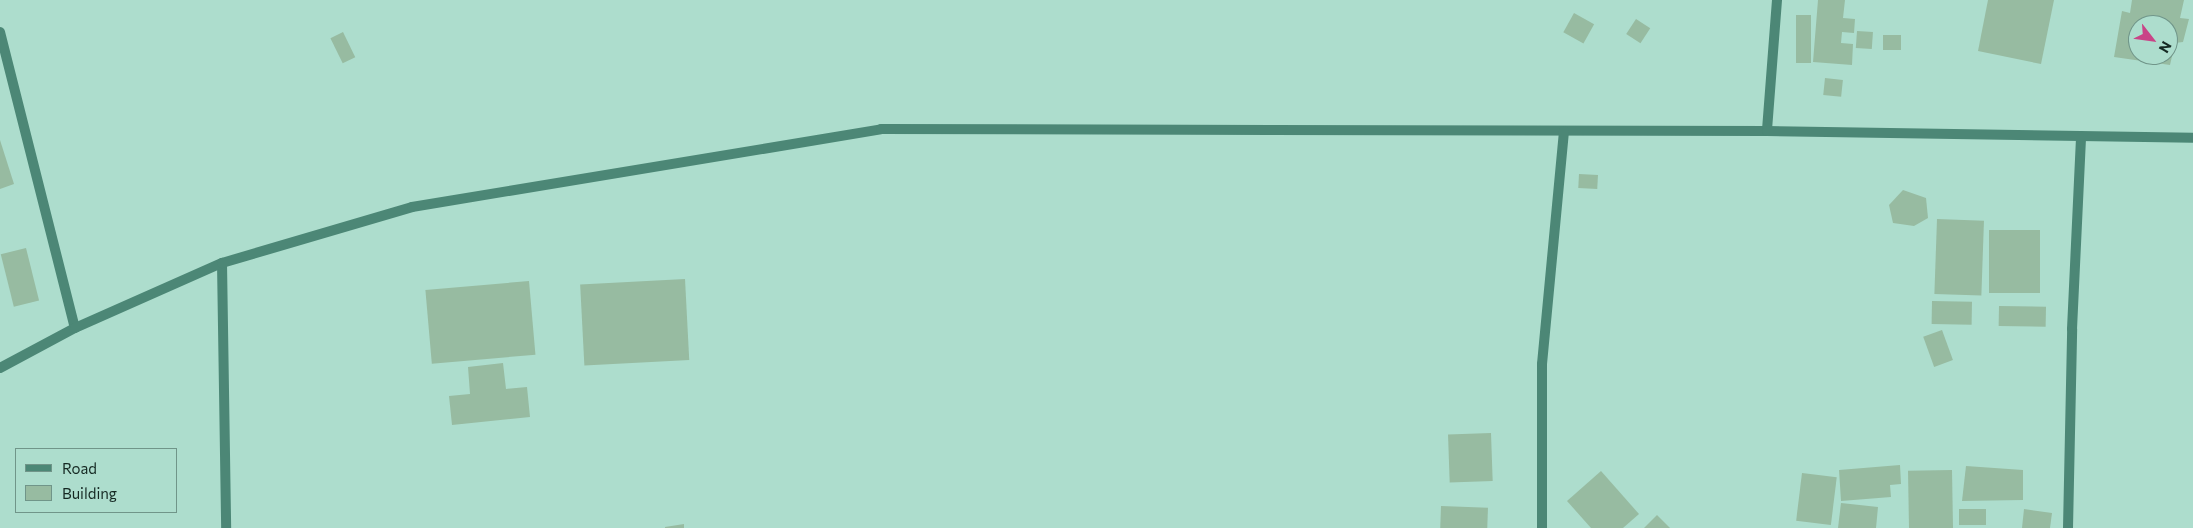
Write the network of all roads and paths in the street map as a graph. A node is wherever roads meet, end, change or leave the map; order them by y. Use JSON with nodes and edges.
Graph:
{"nodes":[{"id":1,"x":1777,"y":0,"type":"edge"},
{"id":2,"x":0,"y":32,"type":"edge"},
{"id":3,"x":5,"y":82,"type":"edge"},
{"id":4,"x":1564,"y":131,"type":"junction"},
{"id":5,"x":1767,"y":131,"type":"junction"},
{"id":6,"x":2080,"y":136,"type":"junction"},
{"id":7,"x":2193,"y":138,"type":"edge"},
{"id":8,"x":222,"y":263,"type":"junction"},
{"id":9,"x":74,"y":328,"type":"junction"},
{"id":10,"x":0,"y":368,"type":"edge"},
{"id":11,"x":226,"y":528,"type":"edge"},
{"id":12,"x":1542,"y":528,"type":"edge"},
{"id":13,"x":2068,"y":528,"type":"edge"}],
"edges":[{"from":1,"to":5,"type":"street"},
{"from":2,"to":3,"type":"street"},
{"from":3,"to":9,"type":"street"},
{"from":4,"to":5,"type":"street"},
{"from":4,"to":8,"type":"street"},
{"from":4,"to":12,"type":"street"},
{"from":5,"to":6,"type":"street"},
{"from":6,"to":7,"type":"street"},
{"from":6,"to":13,"type":"street"},
{"from":8,"to":9,"type":"street"},
{"from":8,"to":11,"type":"street"},
{"from":9,"to":10,"type":"street"}]}
